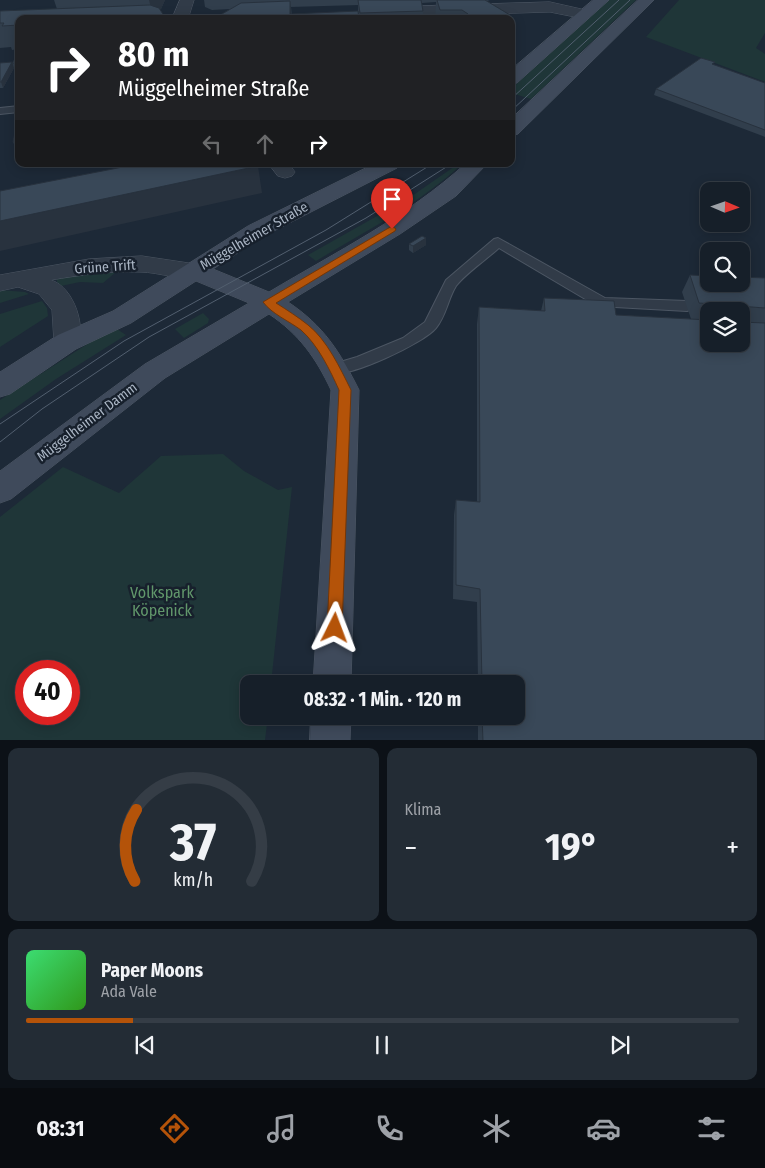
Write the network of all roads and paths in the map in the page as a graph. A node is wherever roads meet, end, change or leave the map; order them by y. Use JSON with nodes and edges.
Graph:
{"nodes":[{"id":1,"x":188,"y":0,"type":"edge"},
{"id":2,"x":602,"y":0,"type":"edge"},
{"id":3,"x":647,"y":0,"type":"edge"},
{"id":4,"x":375,"y":13,"type":"edge"},
{"id":5,"x":585,"y":14,"type":"junction"},
{"id":6,"x":182,"y":15,"type":"edge"},
{"id":7,"x":515,"y":75,"type":"edge"},
{"id":8,"x":15,"y":109,"type":"edge"},
{"id":9,"x":0,"y":110,"type":"edge"},
{"id":10,"x":515,"y":126,"type":"edge"},
{"id":11,"x":384,"y":167,"type":"edge"},
{"id":12,"x":474,"y":167,"type":"edge"},
{"id":13,"x":192,"y":271,"type":"junction"},
{"id":14,"x":9,"y":281,"type":"edge"},
{"id":15,"x":268,"y":302,"type":"junction"},
{"id":16,"x":687,"y":306,"type":"dead end"},
{"id":17,"x":67,"y":342,"type":"junction"},
{"id":18,"x":335,"y":369,"type":"junction"},
{"id":19,"x":0,"y":386,"type":"edge"},
{"id":20,"x":0,"y":489,"type":"edge"},
{"id":21,"x":332,"y":675,"type":"edge"},
{"id":22,"x":331,"y":725,"type":"edge"},
{"id":23,"x":330,"y":740,"type":"edge"}],
"edges":[{"from":1,"to":6,"type":"street"},
{"from":2,"to":5,"type":"main road"},
{"from":3,"to":10,"type":"main road"},
{"from":4,"to":5,"type":"street"},
{"from":5,"to":7,"type":"main road"},
{"from":8,"to":9,"type":"lane"},
{"from":11,"to":13,"type":"main road","name":"Müggelheimer Straße"},
{"from":12,"to":15,"type":"main road"},
{"from":13,"to":14,"type":"street","name":"Grüne Trift"},
{"from":13,"to":15,"type":"main road"},
{"from":13,"to":17,"type":"main road","name":"Müggelheimer Straße"},
{"from":14,"to":17,"type":"street","name":"Grüne Trift"},
{"from":15,"to":18,"type":"main road"},
{"from":15,"to":20,"type":"main road","name":"Müggelheimer Damm"},
{"from":16,"to":18,"type":"lane"},
{"from":17,"to":19,"type":"main road"},
{"from":18,"to":21,"type":"main road"},
{"from":22,"to":23,"type":"main road"}]}
